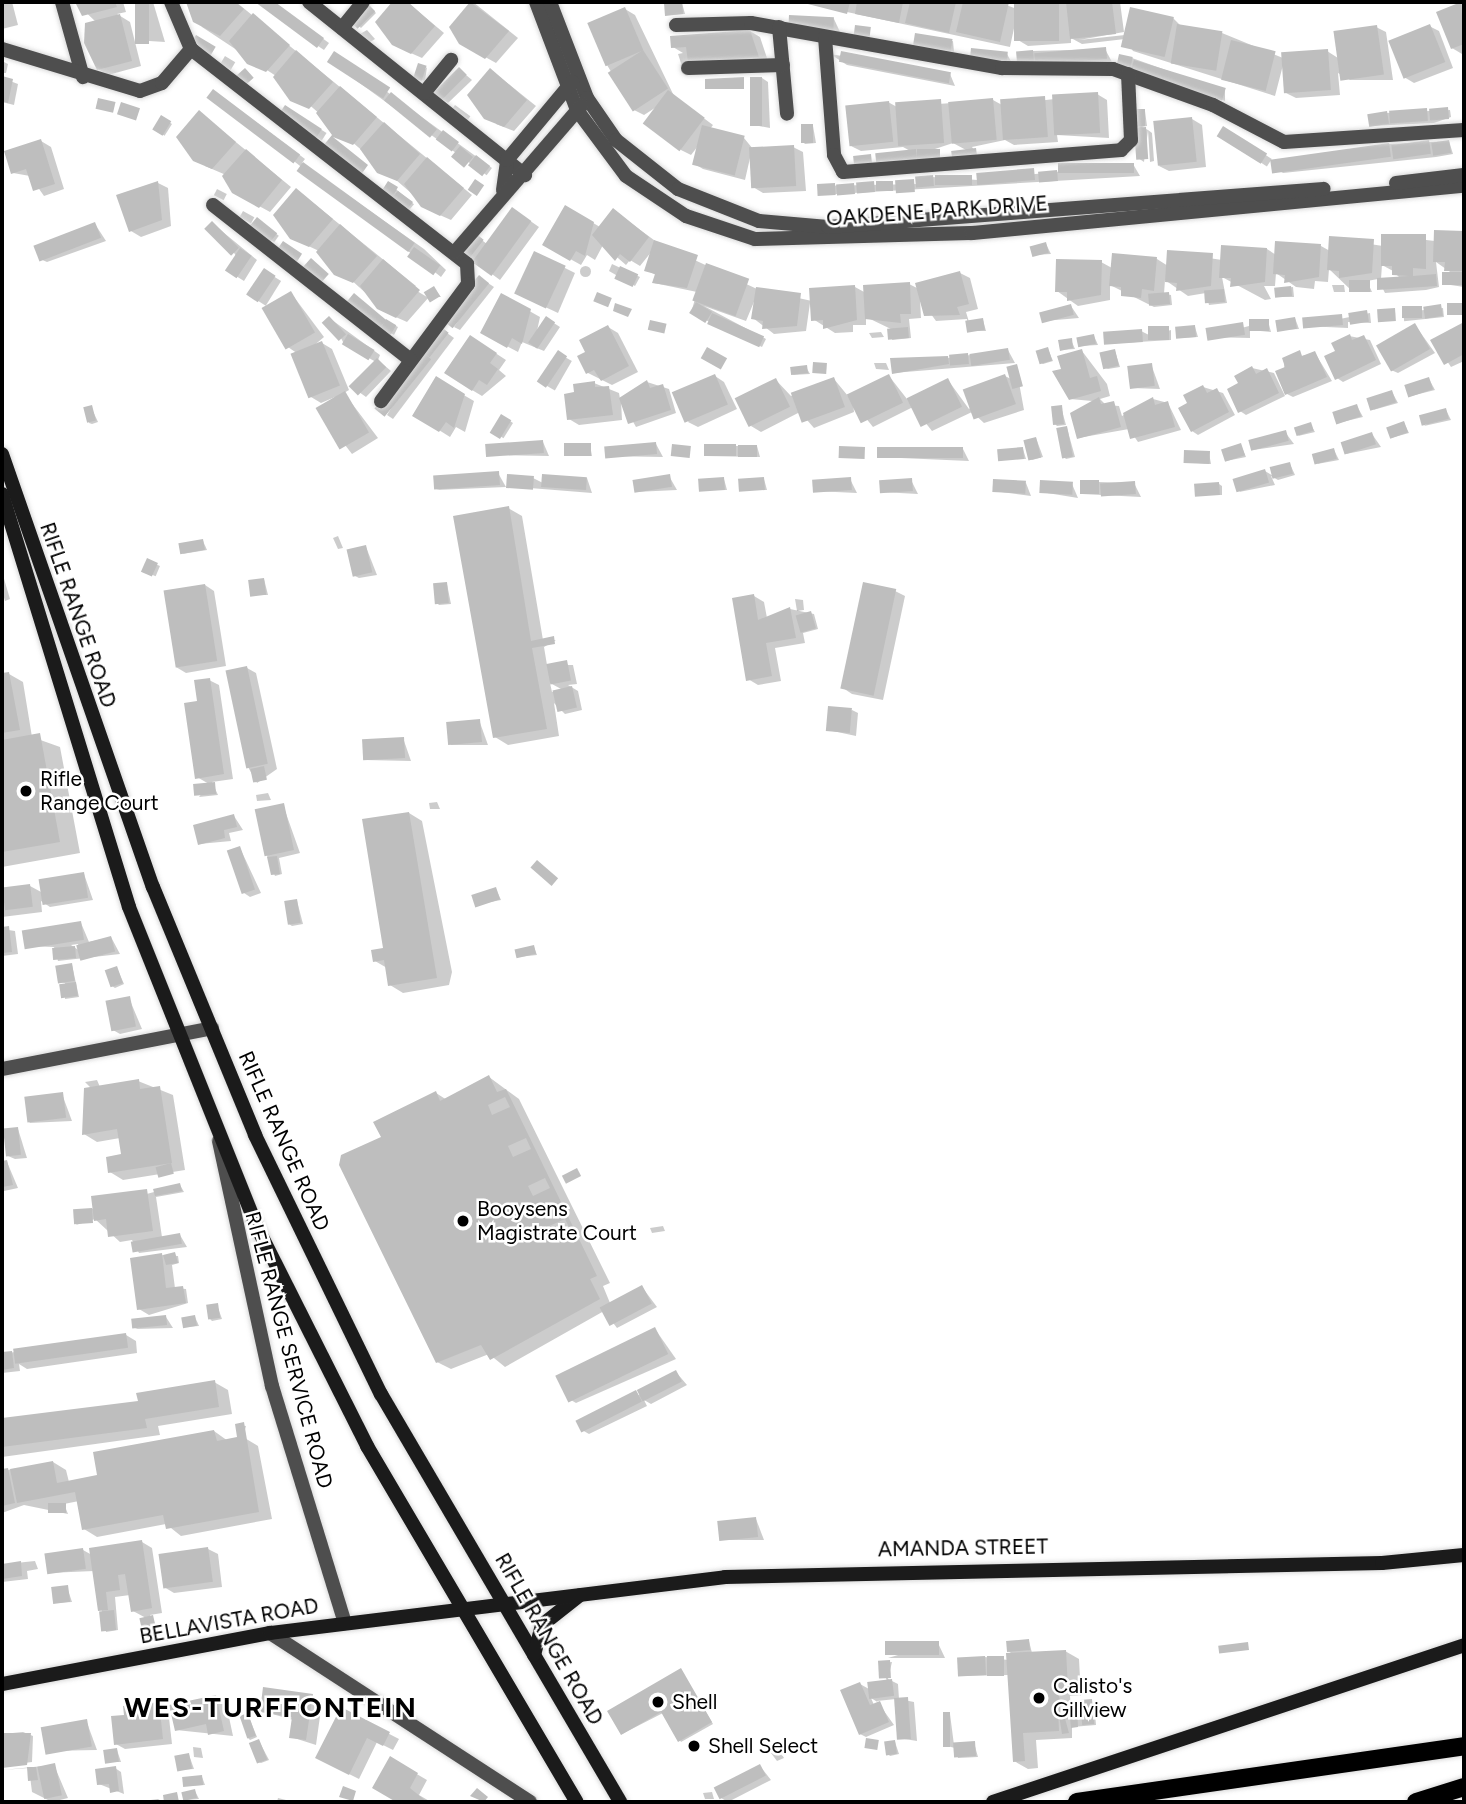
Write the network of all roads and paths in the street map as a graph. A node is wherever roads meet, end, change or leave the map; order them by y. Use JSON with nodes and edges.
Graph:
{"nodes":[{"id":1,"x":62,"y":2,"type":"edge"},
{"id":2,"x":171,"y":2,"type":"edge"},
{"id":3,"x":309,"y":2,"type":"edge"},
{"id":4,"x":363,"y":2,"type":"edge"},
{"id":5,"x":536,"y":2,"type":"edge"},
{"id":6,"x":550,"y":2,"type":"edge"},
{"id":7,"x":676,"y":25,"type":"dead end"},
{"id":8,"x":779,"y":27,"type":"junction"},
{"id":9,"x":342,"y":28,"type":"junction"},
{"id":10,"x":825,"y":37,"type":"junction"},
{"id":11,"x":2,"y":49,"type":"edge"},
{"id":12,"x":191,"y":49,"type":"junction"},
{"id":13,"x":451,"y":60,"type":"dead end"},
{"id":14,"x":782,"y":65,"type":"junction"},
{"id":15,"x":688,"y":68,"type":"dead end"},
{"id":16,"x":1128,"y":74,"type":"junction"},
{"id":17,"x":83,"y":77,"type":"junction"},
{"id":18,"x":573,"y":81,"type":"junction"},
{"id":19,"x":424,"y":93,"type":"junction"},
{"id":20,"x":587,"y":98,"type":"junction"},
{"id":21,"x":578,"y":110,"type":"junction"},
{"id":22,"x":787,"y":114,"type":"dead end"},
{"id":23,"x":1464,"y":130,"type":"edge"},
{"id":24,"x":508,"y":160,"type":"junction"},
{"id":25,"x":526,"y":175,"type":"junction"},
{"id":26,"x":1464,"y":175,"type":"edge"},
{"id":27,"x":1464,"y":186,"type":"edge"},
{"id":28,"x":503,"y":190,"type":"junction"},
{"id":29,"x":213,"y":205,"type":"dead end"},
{"id":30,"x":455,"y":252,"type":"junction"},
{"id":31,"x":411,"y":360,"type":"junction"},
{"id":32,"x":381,"y":401,"type":"dead end"},
{"id":33,"x":3,"y":459,"type":"edge"},
{"id":34,"x":2,"y":494,"type":"edge"},
{"id":35,"x":212,"y":1028,"type":"junction"},
{"id":36,"x":177,"y":1037,"type":"junction"},
{"id":37,"x":2,"y":1069,"type":"edge"},
{"id":38,"x":217,"y":1126,"type":"junction"},
{"id":39,"x":1464,"y":1555,"type":"edge"},
{"id":40,"x":585,"y":1592,"type":"junction"},
{"id":41,"x":505,"y":1601,"type":"junction"},
{"id":42,"x":464,"y":1607,"type":"junction"},
{"id":43,"x":345,"y":1623,"type":"junction"},
{"id":44,"x":270,"y":1633,"type":"junction"},
{"id":45,"x":1464,"y":1645,"type":"edge"},
{"id":46,"x":534,"y":1655,"type":"junction"},
{"id":47,"x":2,"y":1684,"type":"edge"},
{"id":48,"x":1464,"y":1746,"type":"edge"},
{"id":49,"x":1464,"y":1787,"type":"edge"},
{"id":50,"x":530,"y":1802,"type":"edge"},
{"id":51,"x":577,"y":1802,"type":"edge"},
{"id":52,"x":620,"y":1802,"type":"edge"},
{"id":53,"x":993,"y":1802,"type":"edge"},
{"id":54,"x":1077,"y":1802,"type":"edge"},
{"id":55,"x":1416,"y":1802,"type":"edge"}],
"edges":[{"from":1,"to":17,"type":"street"},
{"from":2,"to":12,"type":"street"},
{"from":3,"to":9,"type":"street"},
{"from":4,"to":9,"type":"street"},
{"from":5,"to":18,"type":"street","name":"OAKDENE PARK DRIVE"},
{"from":6,"to":18,"type":"street","name":"OAKDENE PARK DRIVE"},
{"from":7,"to":8,"type":"street"},
{"from":8,"to":10,"type":"street"},
{"from":8,"to":14,"type":"street"},
{"from":9,"to":19,"type":"street"},
{"from":10,"to":16,"type":"street"},
{"from":10,"to":16,"type":"street"},
{"from":11,"to":17,"type":"street"},
{"from":12,"to":17,"type":"street"},
{"from":12,"to":30,"type":"street"},
{"from":13,"to":19,"type":"street"},
{"from":14,"to":15,"type":"street"},
{"from":14,"to":22,"type":"street"},
{"from":16,"to":23,"type":"street"},
{"from":18,"to":20,"type":"street","name":"OAKDENE PARK DRIVE"},
{"from":18,"to":21,"type":"street","name":"OAKDENE PARK DRIVE"},
{"from":18,"to":24,"type":"street"},
{"from":19,"to":24,"type":"street"},
{"from":20,"to":21,"type":"street"},
{"from":20,"to":26,"type":"street","name":"OAKDENE PARK DRIVE"},
{"from":21,"to":25,"type":"street"},
{"from":21,"to":27,"type":"street","name":"OAKDENE PARK DRIVE"},
{"from":24,"to":25,"type":"street"},
{"from":24,"to":28,"type":"street"},
{"from":25,"to":28,"type":"street"},
{"from":28,"to":30,"type":"street"},
{"from":29,"to":31,"type":"street"},
{"from":30,"to":31,"type":"street"},
{"from":31,"to":32,"type":"street"},
{"from":33,"to":35,"type":"main road","name":"RIFLE RANGE ROAD"},
{"from":34,"to":36,"type":"main road","name":"RIFLE RANGE ROAD"},
{"from":35,"to":36,"type":"street"},
{"from":35,"to":41,"type":"main road","name":"RIFLE RANGE ROAD"},
{"from":36,"to":37,"type":"street"},
{"from":36,"to":38,"type":"main road","name":"RIFLE RANGE ROAD"},
{"from":38,"to":42,"type":"main road","name":"RIFLE RANGE ROAD"},
{"from":38,"to":43,"type":"street","name":"RIFLE RANGE SERVICE ROAD"},
{"from":39,"to":40,"type":"main road","name":"AMANDA STREET"},
{"from":40,"to":41,"type":"main road","name":"AMANDA STREET"},
{"from":40,"to":46,"type":"main road"},
{"from":41,"to":42,"type":"main road","name":"AMANDA STREET"},
{"from":41,"to":46,"type":"main road","name":"RIFLE RANGE ROAD"},
{"from":42,"to":43,"type":"main road","name":"BELLAVISTA ROAD"},
{"from":42,"to":51,"type":"main road","name":"RIFLE RANGE ROAD"},
{"from":43,"to":44,"type":"main road","name":"BELLAVISTA ROAD"},
{"from":44,"to":47,"type":"main road","name":"BELLAVISTA ROAD"},
{"from":44,"to":50,"type":"street"},
{"from":45,"to":53,"type":"main road"},
{"from":46,"to":52,"type":"main road","name":"RIFLE RANGE ROAD"},
{"from":48,"to":54,"type":"main road"},
{"from":49,"to":55,"type":"main road"}]}
